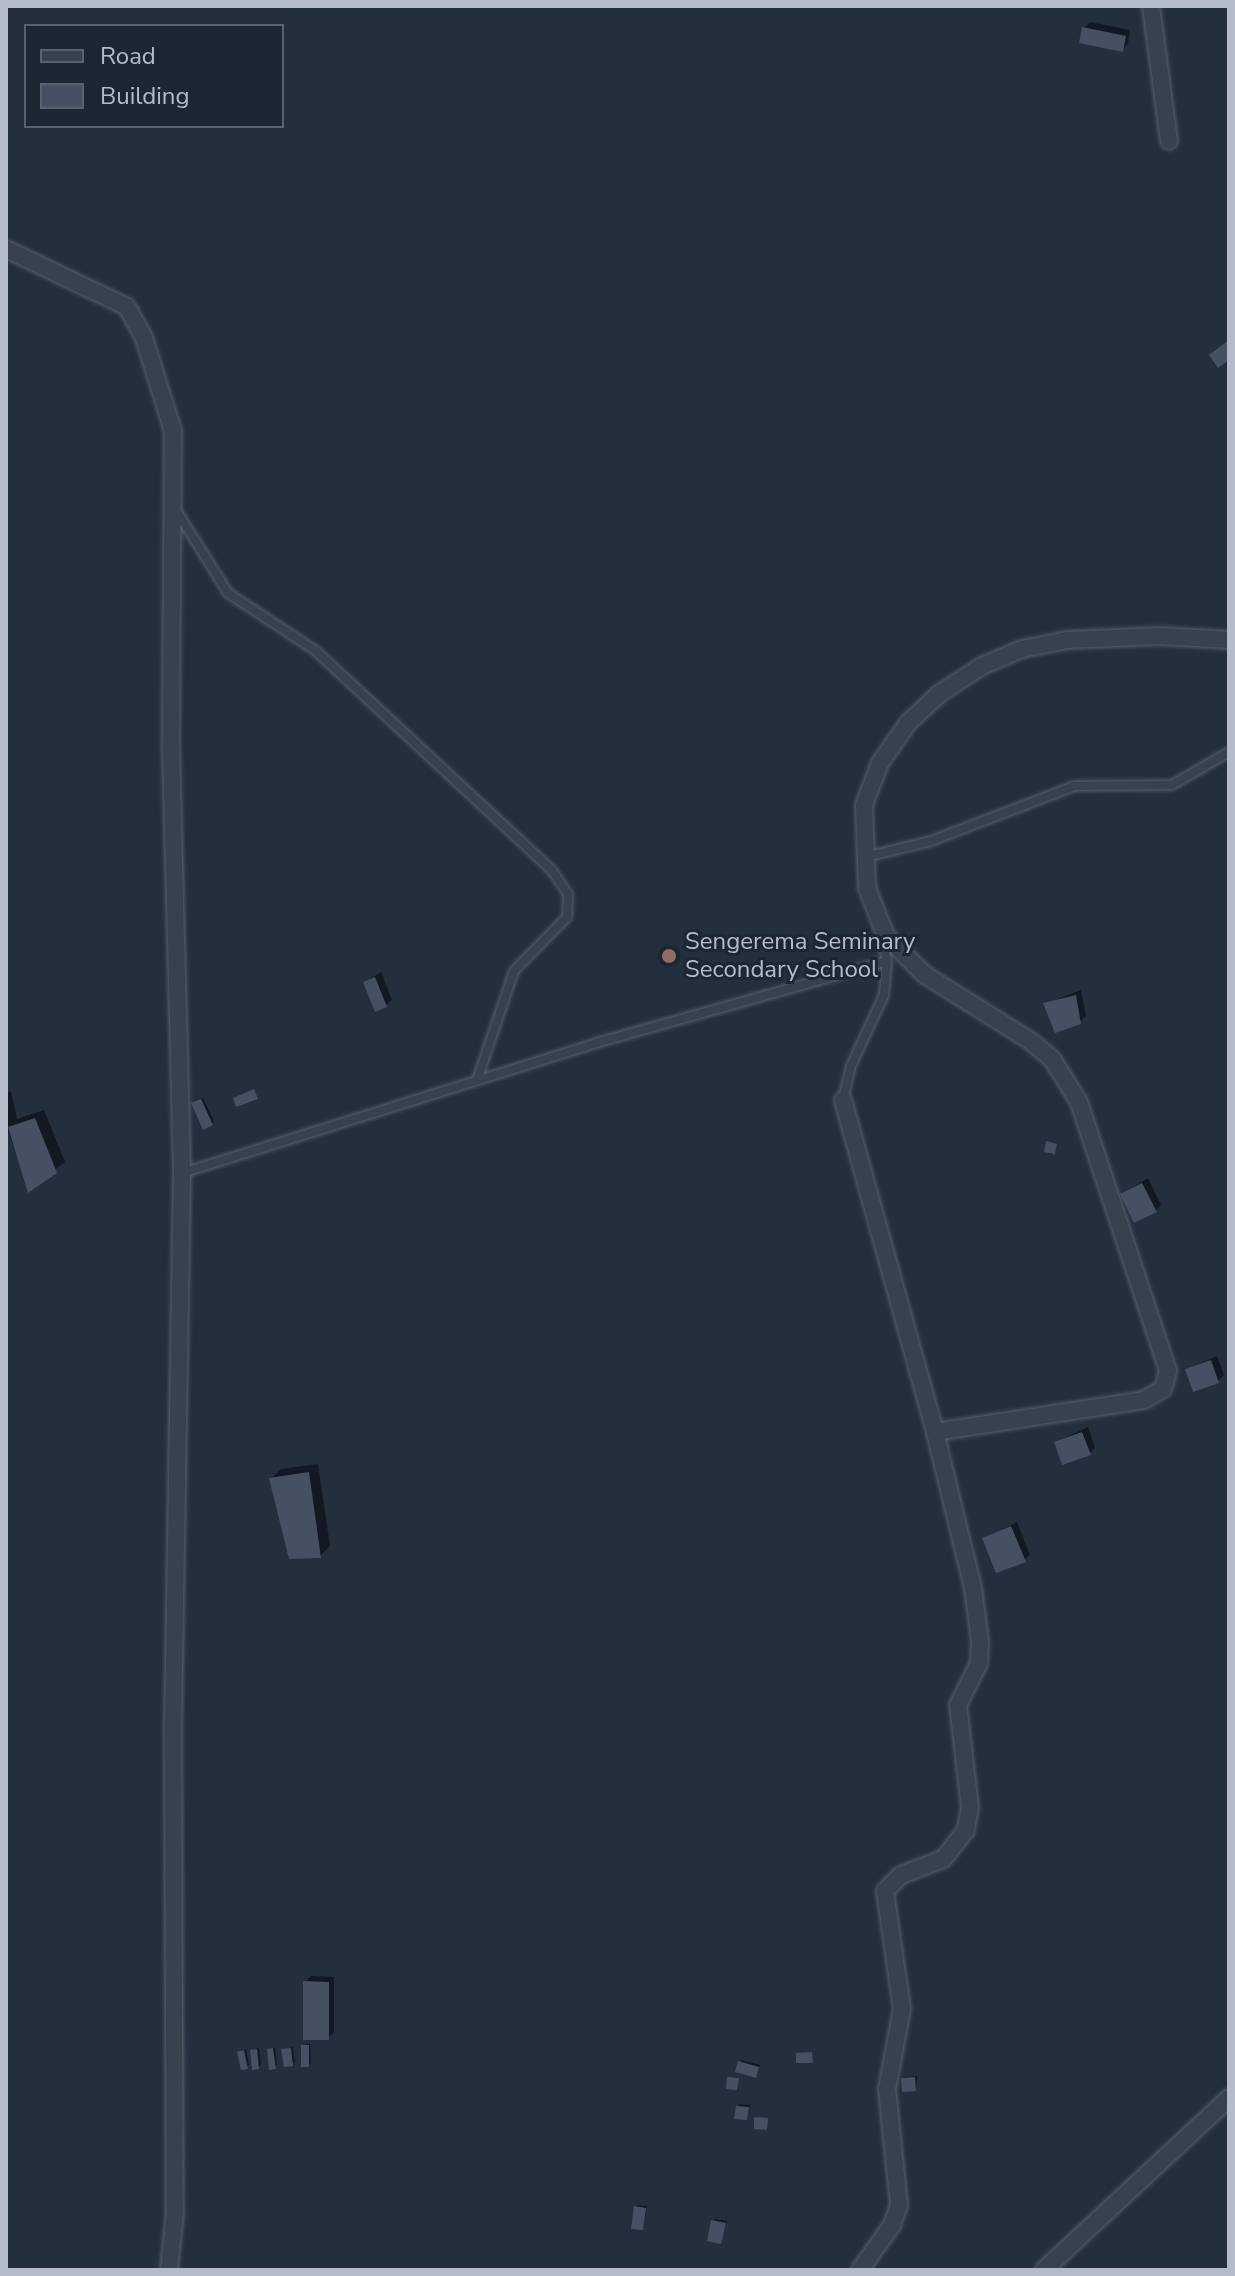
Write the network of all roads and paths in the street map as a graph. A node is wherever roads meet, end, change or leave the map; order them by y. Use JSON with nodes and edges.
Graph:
{"nodes":[{"id":1,"x":1151,"y":6,"type":"edge"},
{"id":2,"x":1169,"y":141,"type":"dead end"},
{"id":3,"x":6,"y":249,"type":"edge"},
{"id":4,"x":176,"y":510,"type":"junction"},
{"id":5,"x":1229,"y":640,"type":"edge"},
{"id":6,"x":1229,"y":752,"type":"edge"},
{"id":7,"x":864,"y":858,"type":"junction"},
{"id":8,"x":875,"y":917,"type":"junction"},
{"id":9,"x":887,"y":961,"type":"junction"},
{"id":10,"x":477,"y":1080,"type":"junction"},
{"id":11,"x":843,"y":1100,"type":"joint"},
{"id":12,"x":182,"y":1173,"type":"junction"},
{"id":13,"x":935,"y":1432,"type":"junction"},
{"id":14,"x":1229,"y":2098,"type":"edge"},
{"id":15,"x":169,"y":2270,"type":"edge"},
{"id":16,"x":860,"y":2270,"type":"edge"},
{"id":17,"x":1044,"y":2270,"type":"edge"}],
"edges":[{"from":1,"to":2,"type":"street"},
{"from":3,"to":4,"type":"street"},
{"from":4,"to":10,"type":"lane"},
{"from":4,"to":12,"type":"street"},
{"from":5,"to":7,"type":"street"},
{"from":6,"to":7,"type":"lane"},
{"from":7,"to":8,"type":"street"},
{"from":8,"to":9,"type":"lane"},
{"from":8,"to":13,"type":"street"},
{"from":9,"to":10,"type":"lane"},
{"from":9,"to":11,"type":"lane"},
{"from":10,"to":12,"type":"lane"},
{"from":11,"to":13,"type":"street"},
{"from":12,"to":15,"type":"street"},
{"from":13,"to":16,"type":"street"},
{"from":14,"to":17,"type":"street"}]}
